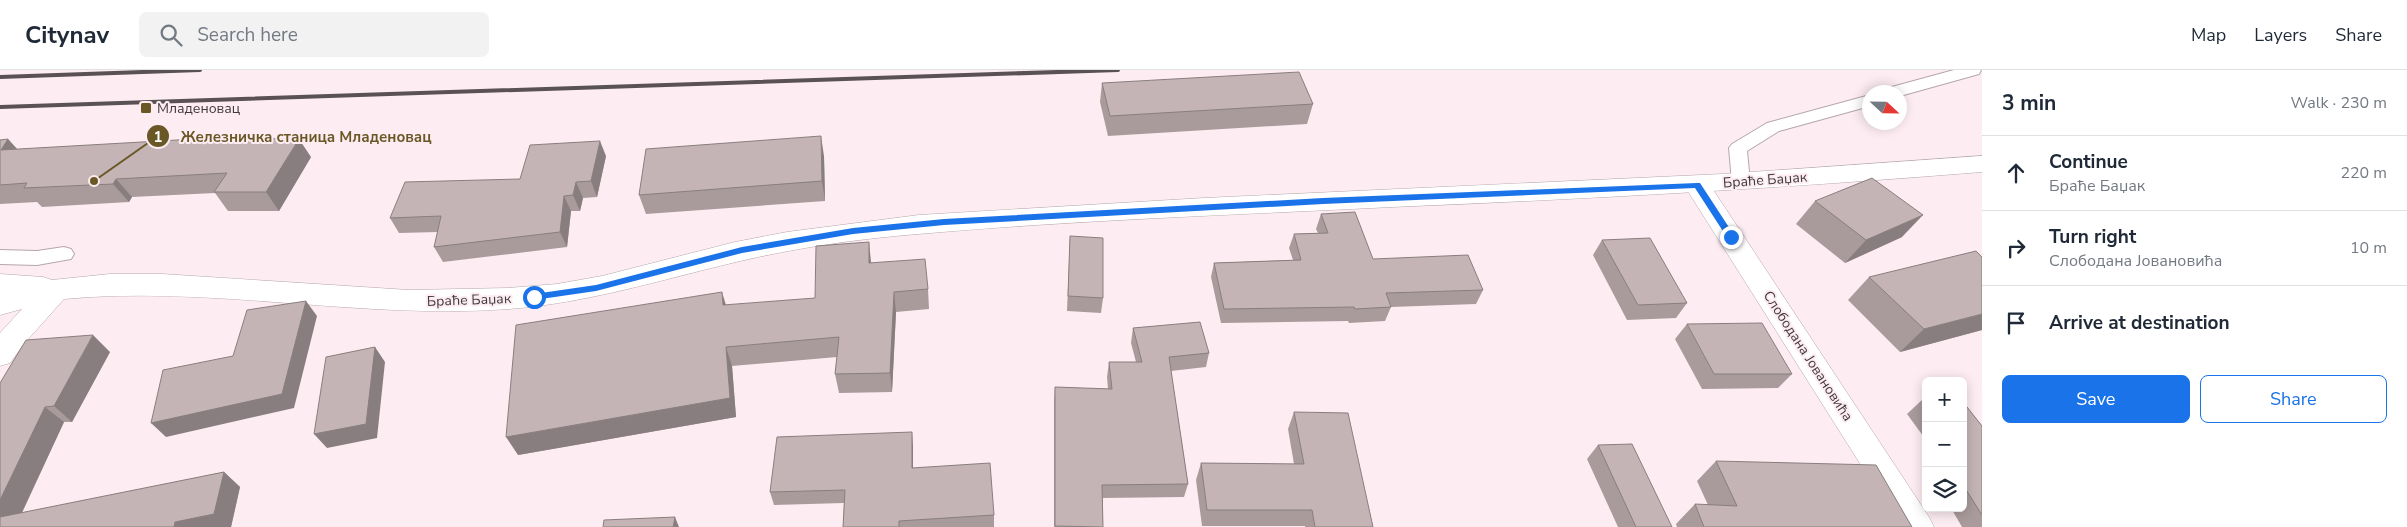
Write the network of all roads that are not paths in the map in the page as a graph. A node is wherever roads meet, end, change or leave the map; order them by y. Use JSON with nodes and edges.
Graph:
{"nodes":[{"id":1,"x":1973,"y":70,"type":"edge"},
{"id":2,"x":1907,"y":88,"type":"edge"},
{"id":3,"x":1862,"y":102,"type":"edge"},
{"id":4,"x":1982,"y":164,"type":"edge"},
{"id":5,"x":1741,"y":182,"type":"junction"},
{"id":6,"x":1697,"y":185,"type":"junction"},
{"id":7,"x":64,"y":254,"type":"dead end"},
{"id":8,"x":0,"y":257,"type":"edge"},
{"id":9,"x":0,"y":284,"type":"edge"},
{"id":10,"x":56,"y":289,"type":"junction"},
{"id":11,"x":0,"y":304,"type":"edge"},
{"id":12,"x":0,"y":354,"type":"edge"},
{"id":13,"x":1918,"y":527,"type":"edge"}],
"edges":[{"from":1,"to":2,"type":"lane"},
{"from":3,"to":5,"type":"lane"},
{"from":4,"to":5,"type":"street","name":"Браће Баџак"},
{"from":5,"to":6,"type":"street","name":"Браће Баџак"},
{"from":6,"to":10,"type":"street","name":"Браће Баџак"},
{"from":6,"to":13,"type":"street","name":"Слободана Јовановића"},
{"from":7,"to":8,"type":"lane"},
{"from":9,"to":10,"type":"street","name":"Браће Баџак"},
{"from":10,"to":11,"type":"street","name":"Браће Баџак"},
{"from":10,"to":12,"type":"street"}]}
